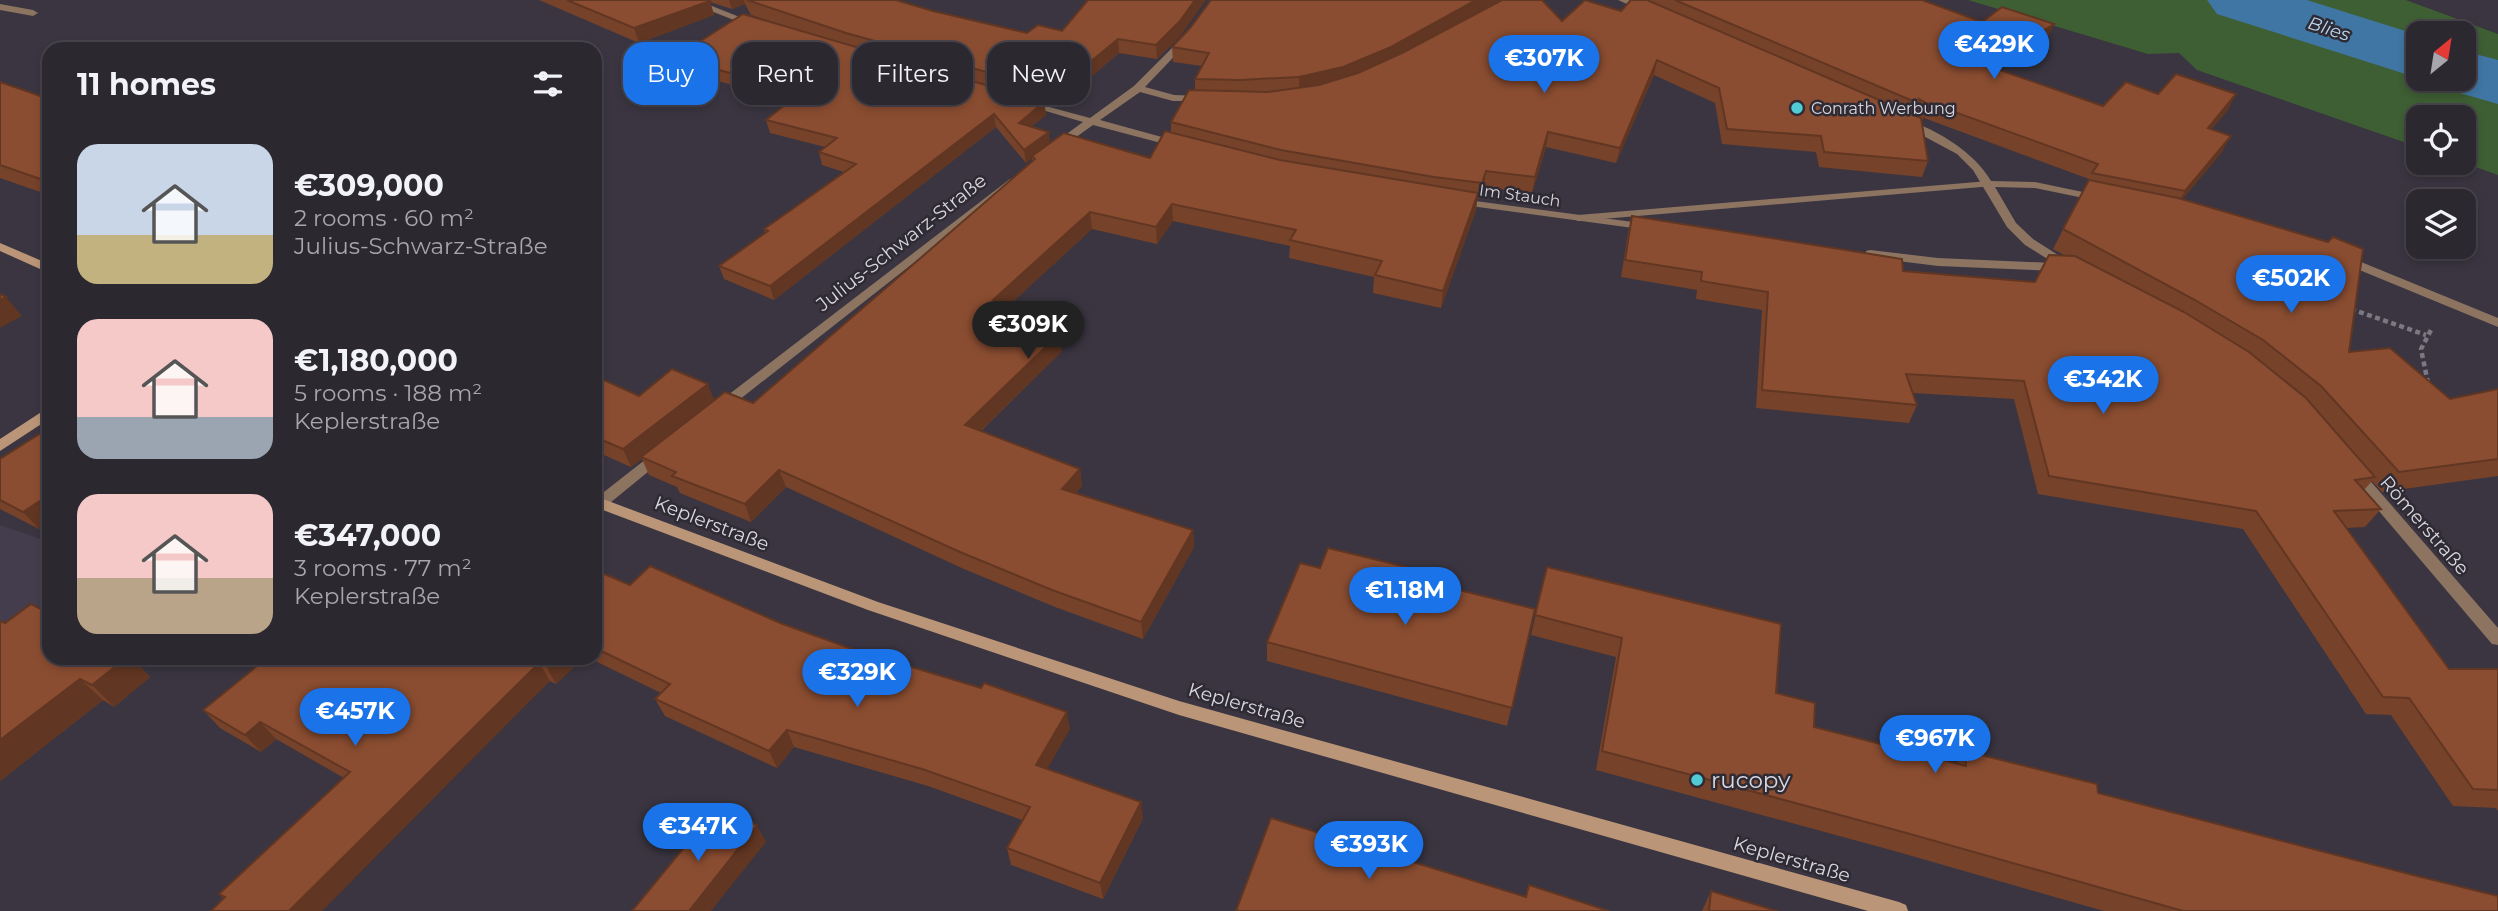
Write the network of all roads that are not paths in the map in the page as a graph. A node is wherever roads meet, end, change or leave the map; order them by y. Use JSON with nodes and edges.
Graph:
{"nodes":[{"id":1,"x":688,"y":0,"type":"edge"},
{"id":2,"x":1623,"y":0,"type":"edge"},
{"id":3,"x":0,"y":7,"type":"edge"},
{"id":4,"x":33,"y":13,"type":"dead end"},
{"id":5,"x":1661,"y":16,"type":"edge"},
{"id":6,"x":1193,"y":29,"type":"edge"},
{"id":7,"x":768,"y":30,"type":"edge"},
{"id":8,"x":1138,"y":88,"type":"junction"},
{"id":9,"x":1208,"y":99,"type":"edge"},
{"id":10,"x":1033,"y":105,"type":"edge"},
{"id":11,"x":1895,"y":118,"type":"edge"},
{"id":12,"x":1091,"y":121,"type":"junction"},
{"id":13,"x":1184,"y":146,"type":"edge"},
{"id":14,"x":1042,"y":158,"type":"edge"},
{"id":15,"x":1021,"y":173,"type":"edge"},
{"id":16,"x":1989,"y":184,"type":"junction"},
{"id":17,"x":1453,"y":201,"type":"edge"},
{"id":18,"x":2116,"y":202,"type":"edge"},
{"id":19,"x":1578,"y":218,"type":"junction"},
{"id":20,"x":1659,"y":229,"type":"edge"},
{"id":21,"x":0,"y":247,"type":"edge"},
{"id":22,"x":1859,"y":253,"type":"edge"},
{"id":23,"x":2332,"y":254,"type":"edge"},
{"id":24,"x":42,"y":266,"type":"edge"},
{"id":25,"x":2498,"y":323,"type":"edge"},
{"id":26,"x":42,"y":417,"type":"edge"},
{"id":27,"x":709,"y":417,"type":"edge"},
{"id":28,"x":676,"y":443,"type":"edge"},
{"id":29,"x":0,"y":446,"type":"edge"},
{"id":30,"x":2344,"y":461,"type":"edge"},
{"id":31,"x":602,"y":498,"type":"edge"},
{"id":32,"x":602,"y":504,"type":"edge"},
{"id":33,"x":2498,"y":639,"type":"edge"},
{"id":34,"x":1899,"y":911,"type":"edge"}],
"edges":[{"from":1,"to":7,"type":"street"},
{"from":2,"to":5,"type":"street"},
{"from":3,"to":4,"type":"street"},
{"from":6,"to":8,"type":"street"},
{"from":8,"to":9,"type":"street"},
{"from":8,"to":12,"type":"street"},
{"from":10,"to":12,"type":"street"},
{"from":11,"to":16,"type":"street"},
{"from":12,"to":13,"type":"street"},
{"from":12,"to":14,"type":"street"},
{"from":15,"to":27,"type":"street","name":"Julius-Schwarz-Straße"},
{"from":16,"to":18,"type":"street","name":"Im Stauch"},
{"from":16,"to":19,"type":"street","name":"Im Stauch"},
{"from":16,"to":22,"type":"street"},
{"from":17,"to":19,"type":"street","name":"Im Stauch"},
{"from":19,"to":20,"type":"street","name":"Im Stauch"},
{"from":21,"to":24,"type":"street"},
{"from":23,"to":25,"type":"street"},
{"from":26,"to":29,"type":"street"},
{"from":28,"to":31,"type":"street"},
{"from":30,"to":33,"type":"street","name":"Römerstraße"},
{"from":32,"to":34,"type":"street","name":"Keplerstraße"}]}
